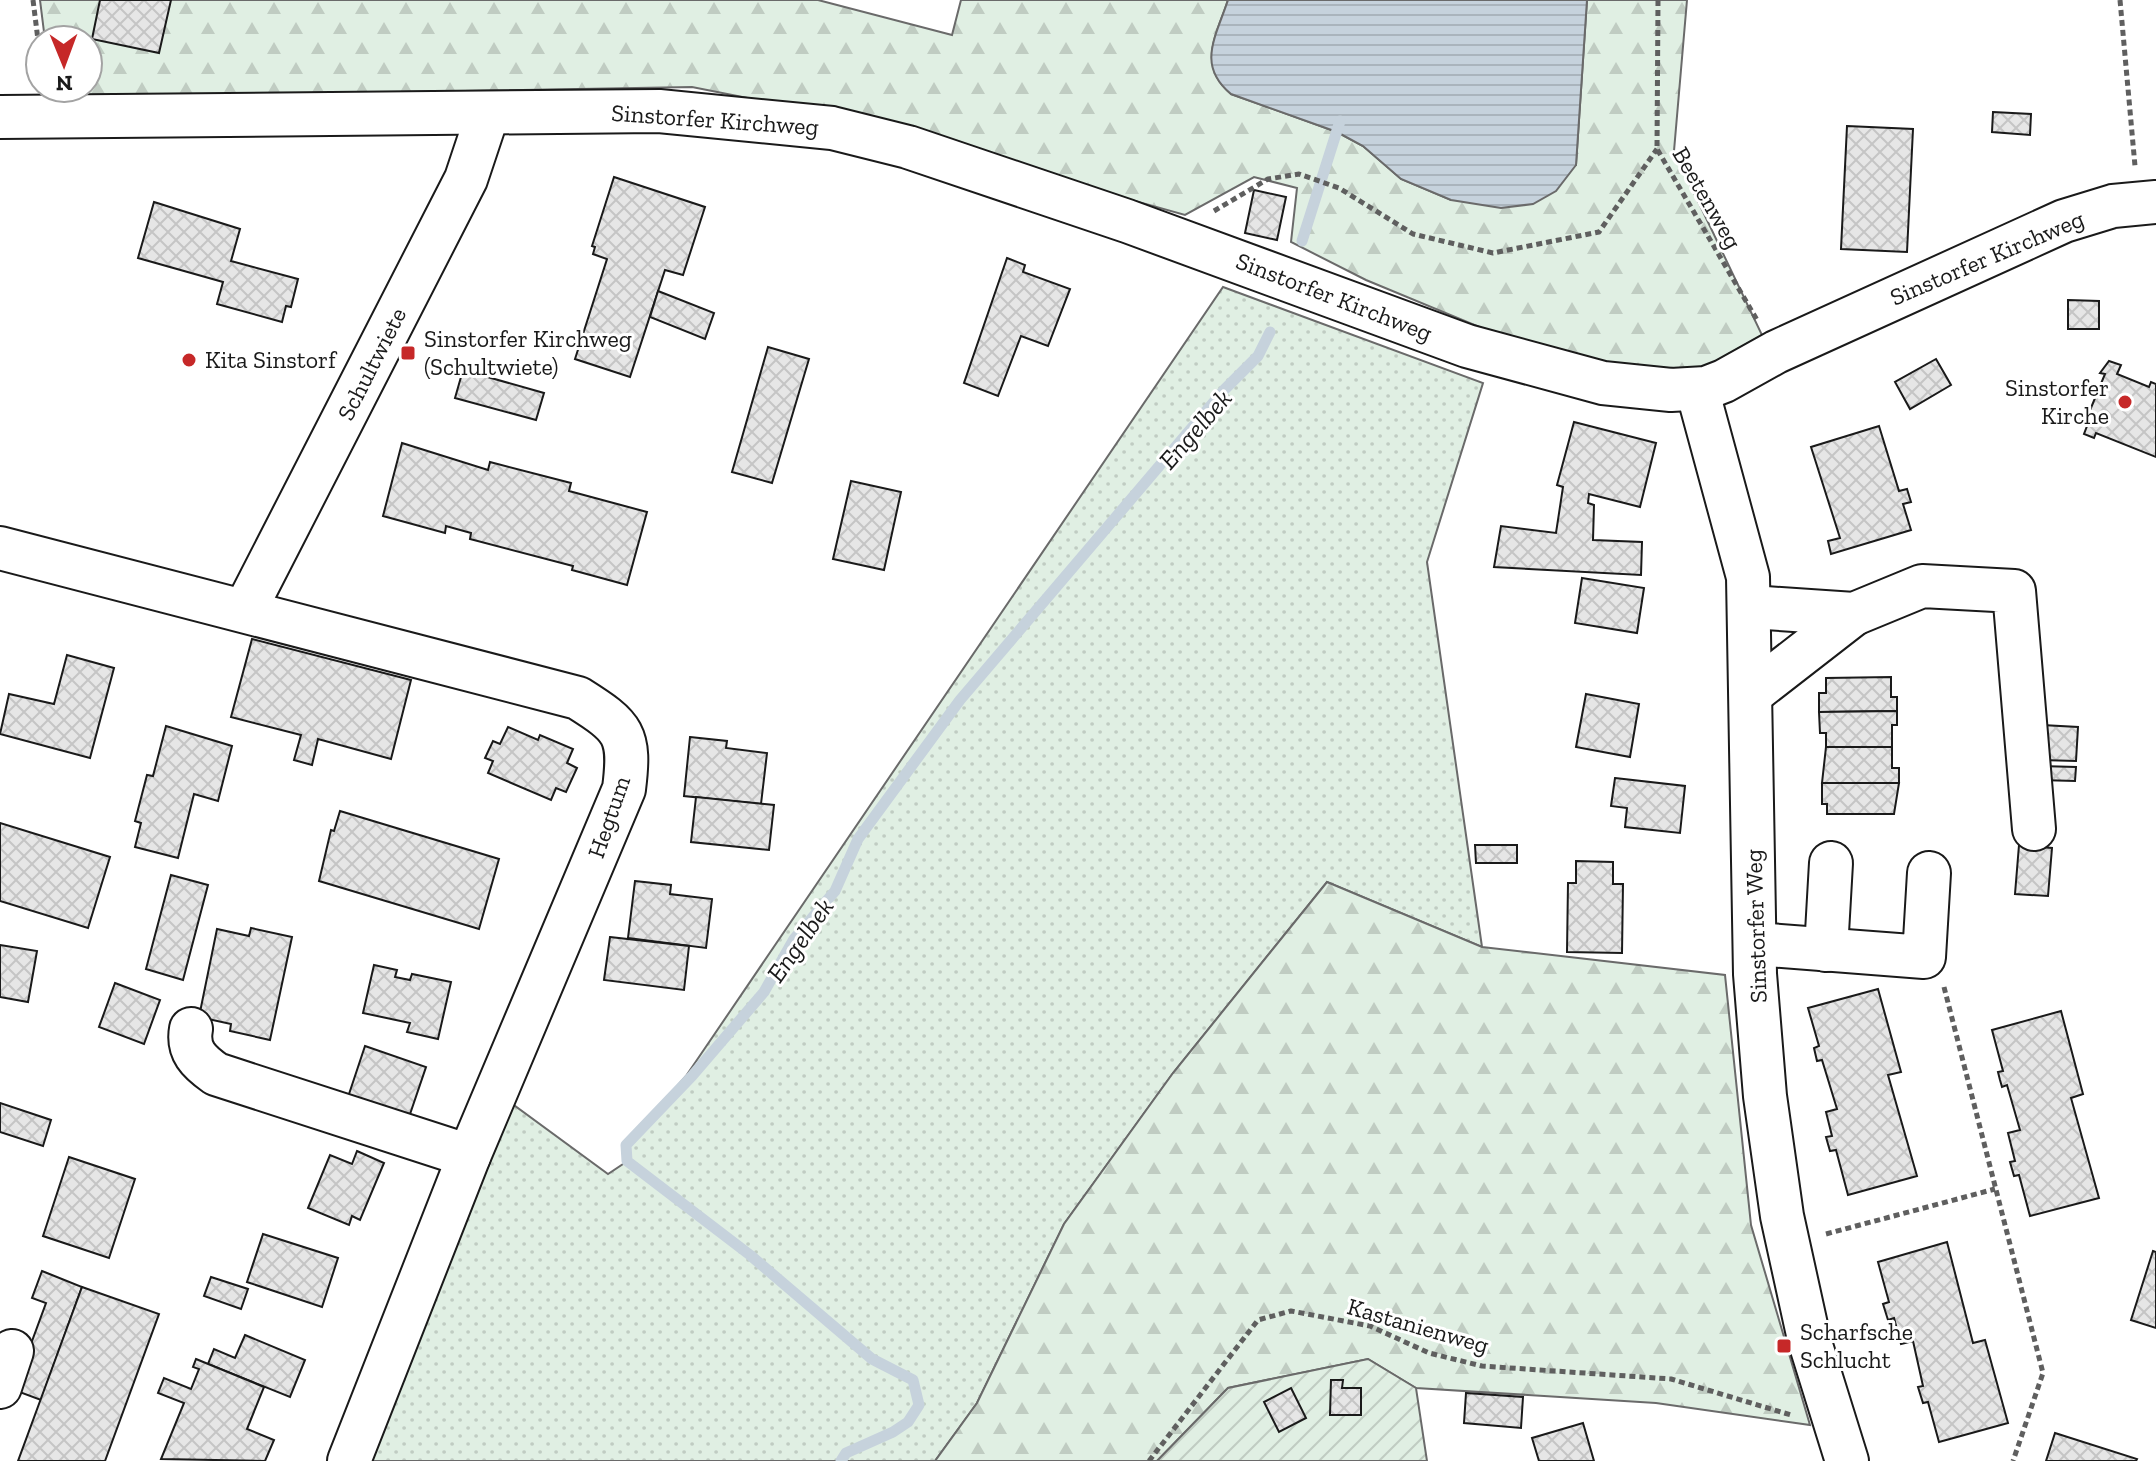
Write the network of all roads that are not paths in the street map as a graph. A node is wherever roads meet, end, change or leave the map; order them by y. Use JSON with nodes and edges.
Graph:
{"nodes":[{"id":1,"x":488,"y":113,"type":"junction"},
{"id":2,"x":0,"y":117,"type":"edge"},
{"id":3,"x":2146,"y":202,"type":"edge"},
{"id":4,"x":1697,"y":389,"type":"junction"},
{"id":5,"x":0,"y":548,"type":"edge"},
{"id":6,"x":1751,"y":607,"type":"junction"},
{"id":7,"x":245,"y":610,"type":"junction"},
{"id":8,"x":1854,"y":614,"type":"junction"},
{"id":9,"x":1751,"y":694,"type":"junction"},
{"id":10,"x":2034,"y":829,"type":"dead end"},
{"id":11,"x":1831,"y":863,"type":"dead end"},
{"id":12,"x":1929,"y":873,"type":"dead end"},
{"id":13,"x":1755,"y":944,"type":"junction"},
{"id":14,"x":1826,"y":950,"type":"junction"},
{"id":15,"x":191,"y":1029,"type":"dead end"},
{"id":16,"x":469,"y":1156,"type":"junction"},
{"id":17,"x":1842,"y":1444,"type":"edge"},
{"id":18,"x":349,"y":1461,"type":"edge"}],
"edges":[{"from":1,"to":2,"type":"street","name":"Sinstorfer Kirchweg"},
{"from":1,"to":4,"type":"street","name":"Sinstorfer Kirchweg"},
{"from":1,"to":7,"type":"street","name":"Schultwiete"},
{"from":3,"to":4,"type":"street","name":"Sinstorfer Kirchweg"},
{"from":4,"to":6,"type":"street","name":"Sinstorfer Weg"},
{"from":5,"to":7,"type":"street","name":"Hegtum"},
{"from":6,"to":8,"type":"street"},
{"from":6,"to":9,"type":"street","name":"Sinstorfer Weg"},
{"from":7,"to":16,"type":"street","name":"Hegtum"},
{"from":8,"to":9,"type":"street"},
{"from":8,"to":10,"type":"street"},
{"from":9,"to":13,"type":"street","name":"Sinstorfer Weg"},
{"from":11,"to":14,"type":"street"},
{"from":12,"to":14,"type":"street"},
{"from":13,"to":14,"type":"street"},
{"from":13,"to":17,"type":"street","name":"Sinstorfer Weg"},
{"from":15,"to":16,"type":"street"},
{"from":16,"to":18,"type":"street","name":"Hegtum"}]}
